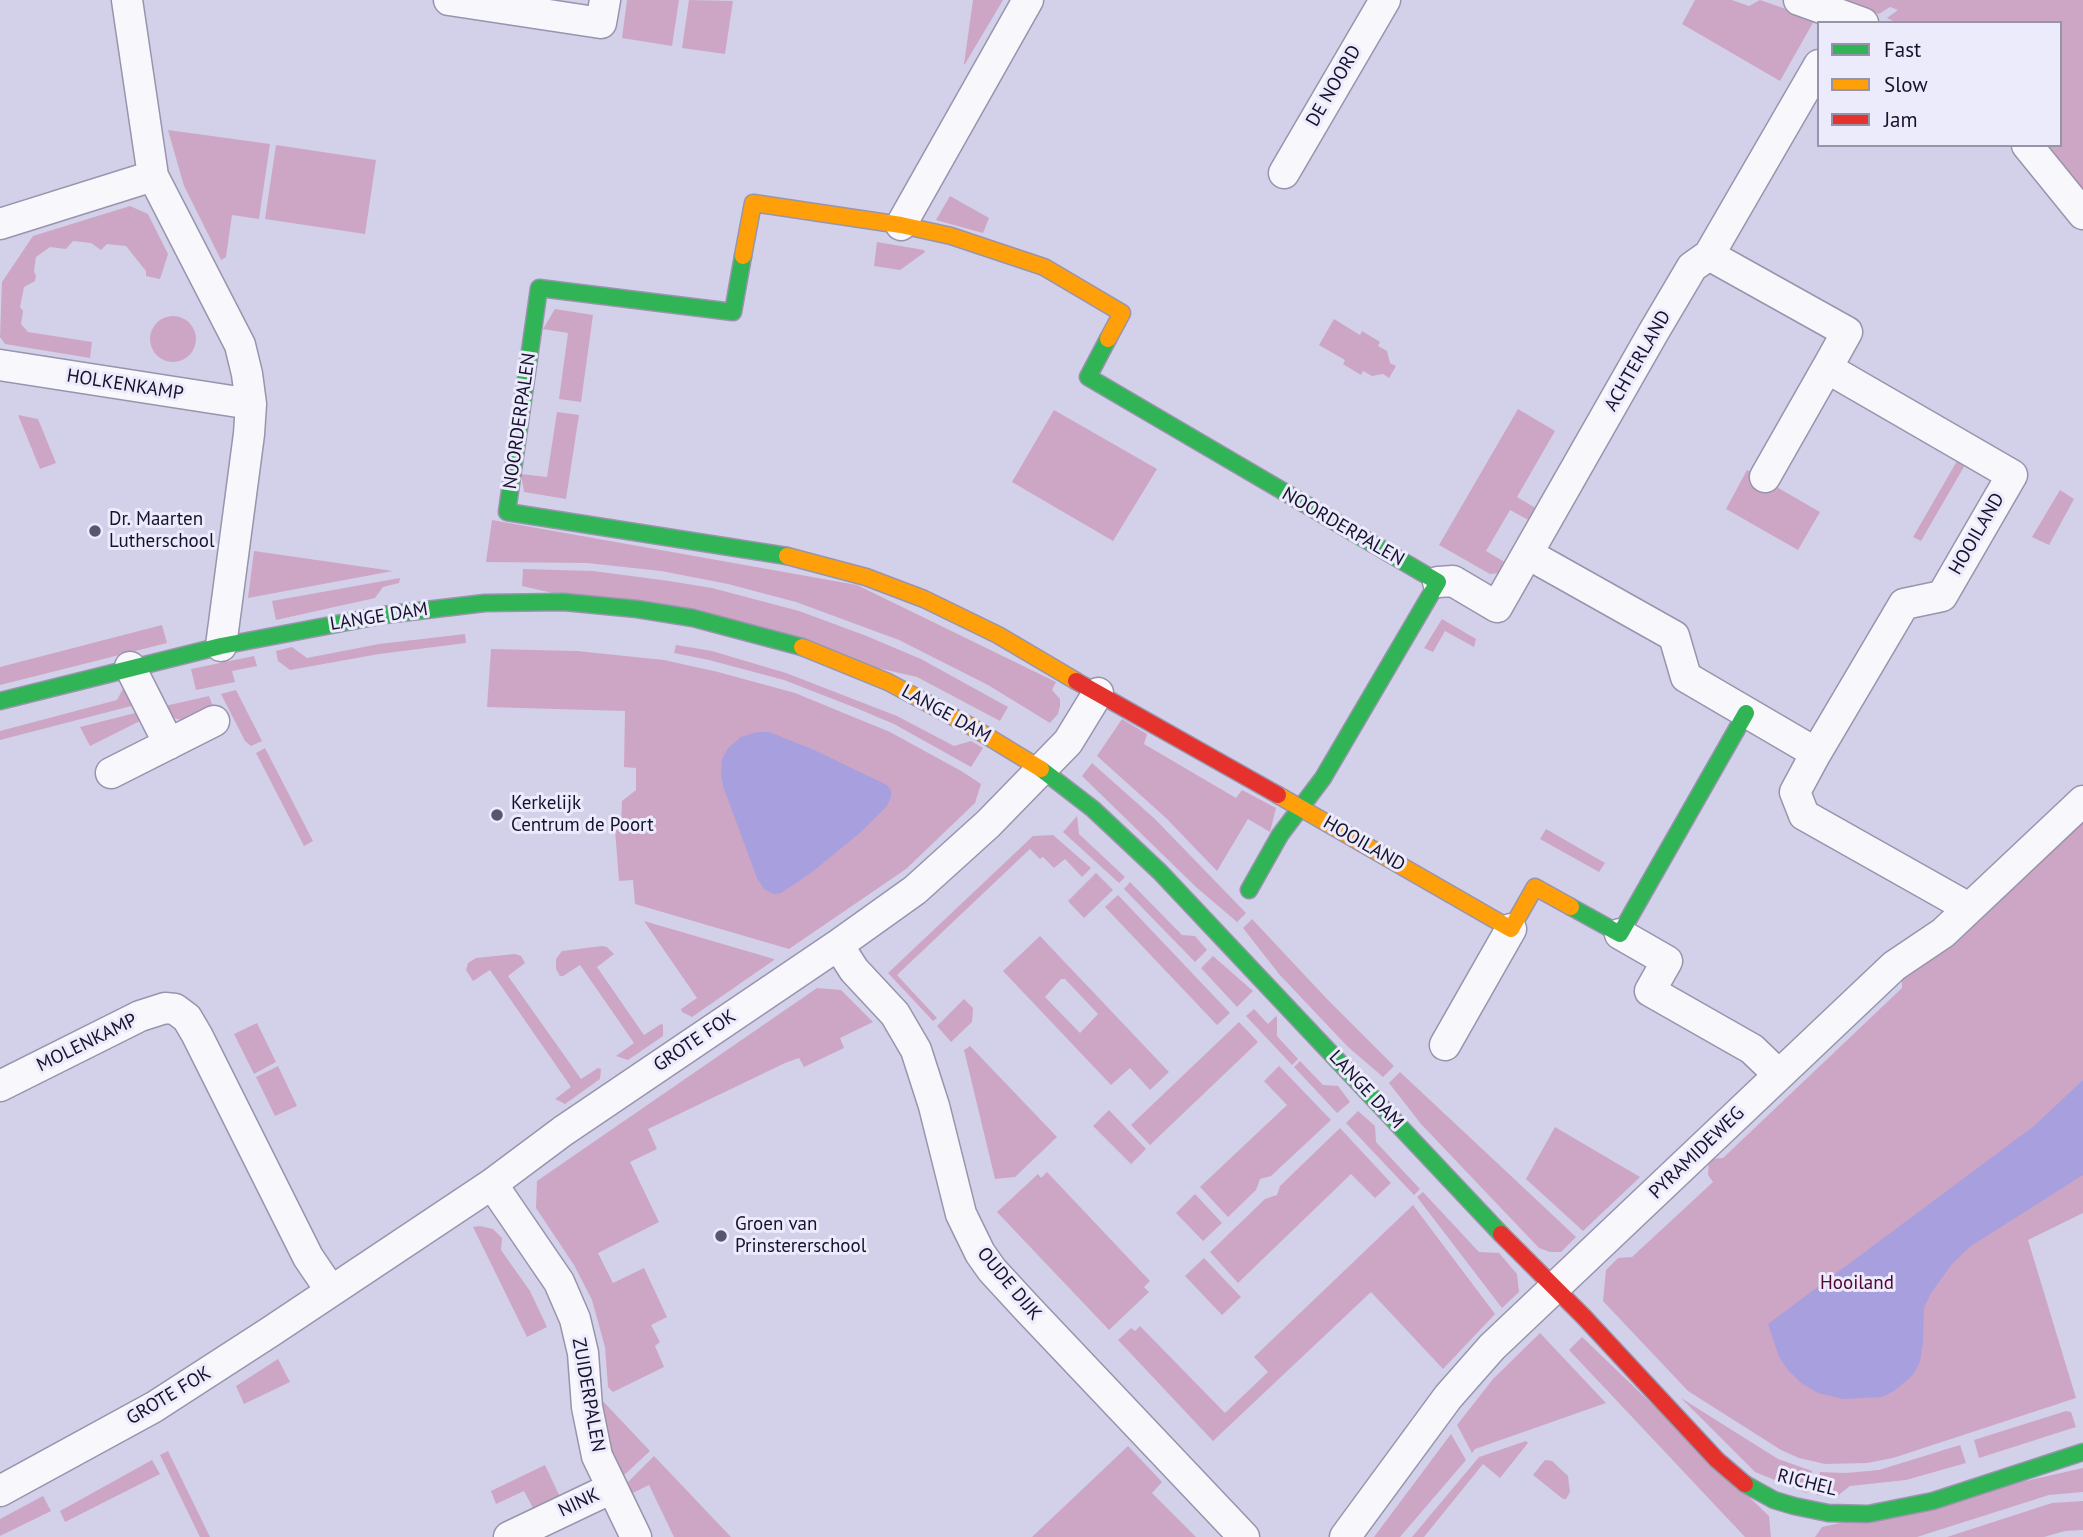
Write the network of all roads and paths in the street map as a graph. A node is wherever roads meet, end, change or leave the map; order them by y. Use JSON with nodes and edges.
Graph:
{"nodes":[{"id":1,"x":127,"y":0,"type":"edge"},
{"id":2,"x":449,"y":0,"type":"edge"},
{"id":3,"x":605,"y":0,"type":"edge"},
{"id":4,"x":1028,"y":0,"type":"edge"},
{"id":5,"x":1385,"y":0,"type":"edge"},
{"id":6,"x":1800,"y":0,"type":"edge"},
{"id":7,"x":1851,"y":21,"type":"edge"},
{"id":8,"x":1817,"y":68,"type":"edge"},
{"id":9,"x":2028,"y":147,"type":"edge"},
{"id":10,"x":1284,"y":173,"type":"dead end"},
{"id":11,"x":153,"y":176,"type":"junction"},
{"id":12,"x":2083,"y":214,"type":"edge"},
{"id":13,"x":0,"y":224,"type":"edge"},
{"id":14,"x":901,"y":225,"type":"junction"},
{"id":15,"x":1709,"y":255,"type":"junction"},
{"id":16,"x":0,"y":365,"type":"edge"},
{"id":17,"x":1828,"y":368,"type":"junction"},
{"id":18,"x":251,"y":404,"type":"junction"},
{"id":19,"x":1765,"y":477,"type":"dead end"},
{"id":20,"x":1528,"y":554,"type":"junction"},
{"id":21,"x":1438,"y":582,"type":"junction"},
{"id":22,"x":221,"y":646,"type":"junction"},
{"id":23,"x":131,"y":667,"type":"junction"},
{"id":24,"x":1098,"y":693,"type":"junction"},
{"id":25,"x":0,"y":701,"type":"edge"},
{"id":26,"x":1746,"y":713,"type":"junction"},
{"id":27,"x":214,"y":721,"type":"dead end"},
{"id":28,"x":169,"y":744,"type":"junction"},
{"id":29,"x":1816,"y":752,"type":"junction"},
{"id":30,"x":1041,"y":769,"type":"junction"},
{"id":31,"x":111,"y":773,"type":"dead end"},
{"id":32,"x":2083,"y":801,"type":"edge"},
{"id":33,"x":1301,"y":808,"type":"junction"},
{"id":34,"x":1250,"y":890,"type":"dead end"},
{"id":35,"x":1969,"y":908,"type":"junction"},
{"id":36,"x":1511,"y":929,"type":"junction"},
{"id":37,"x":1620,"y":934,"type":"junction"},
{"id":38,"x":838,"y":946,"type":"junction"},
{"id":39,"x":1445,"y":1045,"type":"dead end"},
{"id":40,"x":1779,"y":1075,"type":"junction"},
{"id":41,"x":0,"y":1086,"type":"edge"},
{"id":42,"x":492,"y":1184,"type":"junction"},
{"id":43,"x":1556,"y":1289,"type":"junction"},
{"id":44,"x":331,"y":1291,"type":"junction"},
{"id":45,"x":2083,"y":1452,"type":"edge"},
{"id":46,"x":612,"y":1488,"type":"junction"},
{"id":47,"x":0,"y":1491,"type":"edge"},
{"id":48,"x":509,"y":1537,"type":"edge"},
{"id":49,"x":636,"y":1537,"type":"edge"},
{"id":50,"x":1244,"y":1537,"type":"edge"},
{"id":51,"x":1345,"y":1537,"type":"edge"}],
"edges":[{"from":1,"to":11,"type":"street"},
{"from":2,"to":3,"type":"street"},
{"from":4,"to":14,"type":"street"},
{"from":5,"to":10,"type":"street","name":"DE NOORD"},
{"from":6,"to":7,"type":"street"},
{"from":8,"to":15,"type":"street","name":"ACHTERLAND"},
{"from":9,"to":12,"type":"street"},
{"from":11,"to":13,"type":"street"},
{"from":11,"to":18,"type":"street"},
{"from":14,"to":21,"type":"street","name":"NOORDERPALEN"},
{"from":14,"to":24,"type":"street","name":"NOORDERPALEN"},
{"from":15,"to":17,"type":"street"},
{"from":15,"to":20,"type":"street","name":"ACHTERLAND"},
{"from":16,"to":18,"type":"street","name":"HOLKENKAMP"},
{"from":17,"to":19,"type":"street"},
{"from":17,"to":29,"type":"street","name":"HOOILAND"},
{"from":18,"to":22,"type":"street"},
{"from":20,"to":21,"type":"street","name":"ACHTERLAND"},
{"from":20,"to":26,"type":"street"},
{"from":21,"to":33,"type":"street"},
{"from":22,"to":23,"type":"street","name":"LANGE DAM"},
{"from":22,"to":30,"type":"street","name":"LANGE DAM"},
{"from":23,"to":25,"type":"street","name":"LANGE DAM"},
{"from":23,"to":28,"type":"street"},
{"from":24,"to":30,"type":"street"},
{"from":24,"to":33,"type":"street","name":"NOORDERPALEN"},
{"from":26,"to":29,"type":"street"},
{"from":26,"to":37,"type":"street"},
{"from":27,"to":28,"type":"street"},
{"from":28,"to":31,"type":"street"},
{"from":29,"to":35,"type":"street","name":"HOOILAND"},
{"from":30,"to":38,"type":"street","name":"GROTE FOK"},
{"from":30,"to":43,"type":"street","name":"LANGE DAM"},
{"from":32,"to":35,"type":"street","name":"PYRAMIDEWEG"},
{"from":33,"to":34,"type":"street","name":"HOOILAND"},
{"from":33,"to":36,"type":"street","name":"HOOILAND"},
{"from":35,"to":40,"type":"street","name":"PYRAMIDEWEG"},
{"from":36,"to":37,"type":"street"},
{"from":36,"to":39,"type":"street"},
{"from":37,"to":40,"type":"street"},
{"from":38,"to":42,"type":"street","name":"GROTE FOK"},
{"from":38,"to":50,"type":"street","name":"OUDE DIJK"},
{"from":40,"to":43,"type":"street","name":"PYRAMIDEWEG"},
{"from":41,"to":44,"type":"street","name":"MOLENKAMP"},
{"from":42,"to":44,"type":"street","name":"GROTE FOK"},
{"from":42,"to":46,"type":"street","name":"ZUIDERPALEN"},
{"from":43,"to":45,"type":"street","name":"RICHEL"},
{"from":43,"to":51,"type":"street","name":"PYRAMIDEWEG"},
{"from":44,"to":47,"type":"street","name":"GROTE FOK"},
{"from":46,"to":48,"type":"street","name":"NINK"},
{"from":46,"to":49,"type":"street","name":"ZUIDERPALEN"}]}
